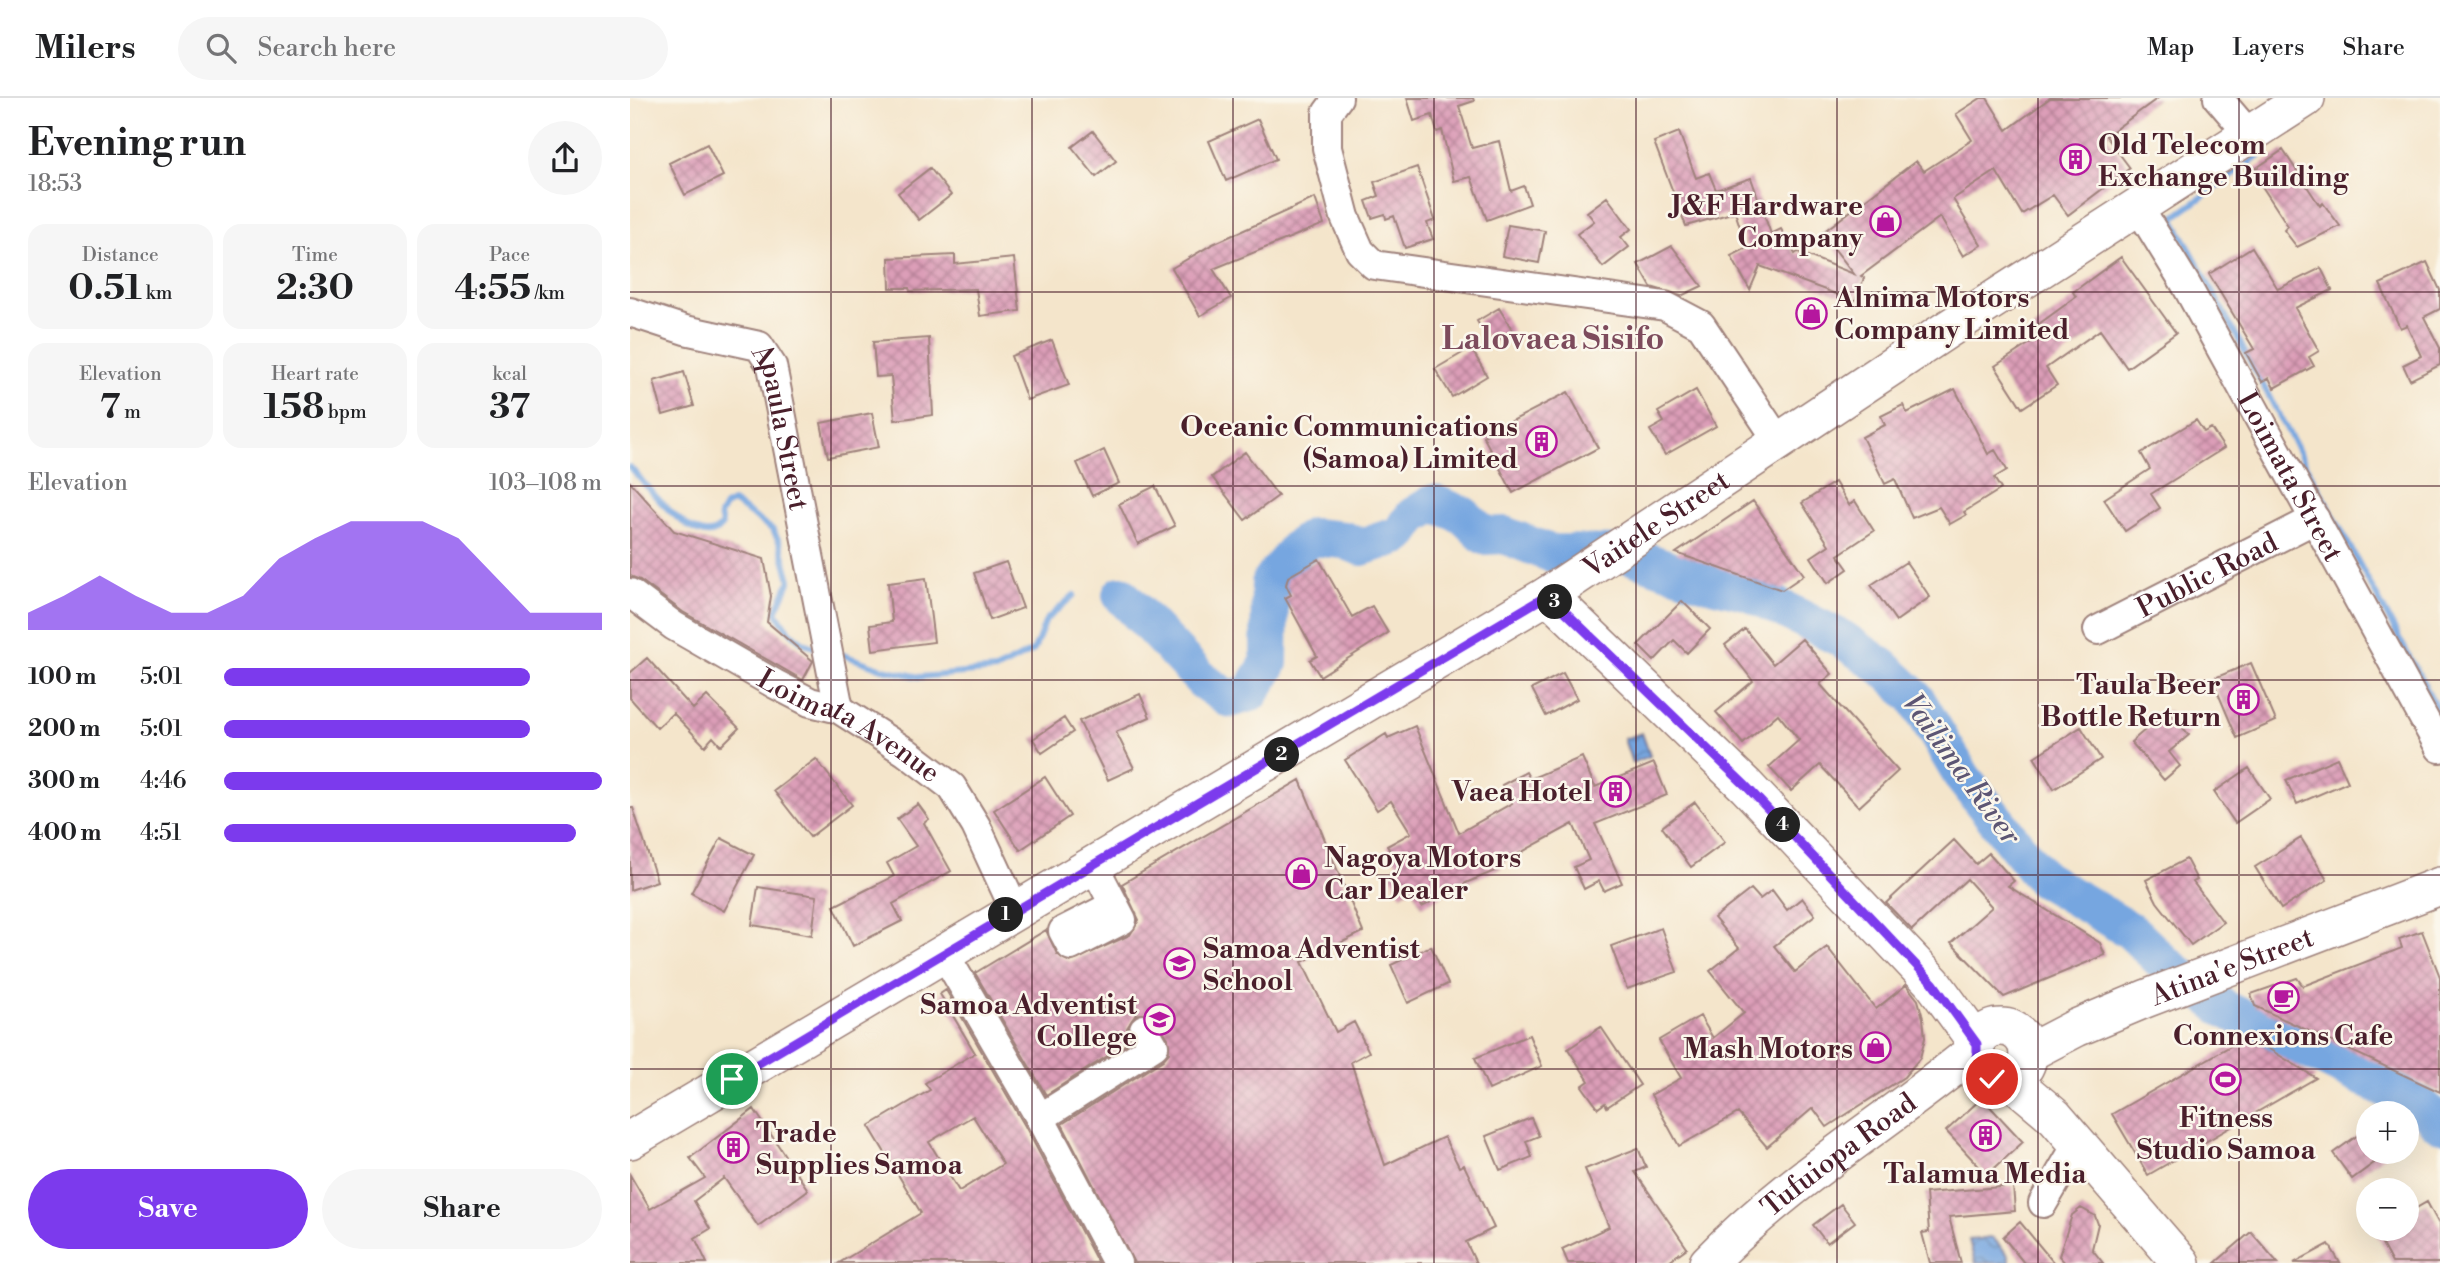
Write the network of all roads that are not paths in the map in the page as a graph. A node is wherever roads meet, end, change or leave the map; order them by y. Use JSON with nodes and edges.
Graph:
{"nodes":[{"id":1,"x":1338,"y":98,"type":"edge"},
{"id":2,"x":2218,"y":98,"type":"edge"},
{"id":3,"x":2306,"y":98,"type":"edge"},
{"id":4,"x":2248,"y":133,"type":"junction"},
{"id":5,"x":2137,"y":205,"type":"junction"},
{"id":6,"x":630,"y":312,"type":"edge"},
{"id":7,"x":1779,"y":442,"type":"junction"},
{"id":8,"x":2315,"y":519,"type":"junction"},
{"id":9,"x":1554,"y":592,"type":"junction"},
{"id":10,"x":630,"y":593,"type":"edge"},
{"id":11,"x":2098,"y":630,"type":"dead end"},
{"id":12,"x":839,"y":709,"type":"junction"},
{"id":13,"x":2440,"y":748,"type":"edge"},
{"id":14,"x":1093,"y":864,"type":"junction"},
{"id":15,"x":2440,"y":886,"type":"edge"},
{"id":16,"x":1114,"y":905,"type":"dead end"},
{"id":17,"x":1015,"y":910,"type":"junction"},
{"id":18,"x":944,"y":953,"type":"junction"},
{"id":19,"x":1933,"y":983,"type":"junction"},
{"id":20,"x":2076,"y":1028,"type":"junction"},
{"id":21,"x":1143,"y":1029,"type":"dead end"},
{"id":22,"x":2002,"y":1053,"type":"junction"},
{"id":23,"x":1917,"y":1098,"type":"junction"},
{"id":24,"x":1041,"y":1118,"type":"junction"},
{"id":25,"x":2066,"y":1130,"type":"junction"},
{"id":26,"x":630,"y":1140,"type":"edge"},
{"id":27,"x":2043,"y":1203,"type":"dead end"},
{"id":28,"x":1117,"y":1263,"type":"edge"},
{"id":29,"x":1707,"y":1263,"type":"edge"},
{"id":30,"x":2181,"y":1263,"type":"edge"}],
"edges":[{"from":1,"to":7,"type":"street"},
{"from":2,"to":4,"type":"street"},
{"from":3,"to":4,"type":"main road","name":"Vaitele Street"},
{"from":4,"to":5,"type":"main road","name":"Vaitele Street"},
{"from":5,"to":7,"type":"main road","name":"Vaitele Street"},
{"from":5,"to":8,"type":"street","name":"Loimata Street"},
{"from":6,"to":12,"type":"street","name":"Apaula Street"},
{"from":7,"to":9,"type":"main road","name":"Vaitele Street"},
{"from":8,"to":11,"type":"street","name":"Public Road"},
{"from":8,"to":13,"type":"street","name":"Loimata Street"},
{"from":9,"to":14,"type":"main road","name":"Vaitele Street"},
{"from":9,"to":19,"type":"main road"},
{"from":10,"to":12,"type":"street","name":"Loimata Avenue"},
{"from":12,"to":17,"type":"street","name":"Loimata Avenue"},
{"from":14,"to":16,"type":"street"},
{"from":14,"to":17,"type":"main road","name":"Vaitele Street"},
{"from":15,"to":20,"type":"main road","name":"Atina'e Street"},
{"from":17,"to":18,"type":"main road","name":"Vaitele Street"},
{"from":18,"to":24,"type":"street"},
{"from":18,"to":26,"type":"main road","name":"Vaitele Street"},
{"from":19,"to":22,"type":"main road"},
{"from":19,"to":23,"type":"main road"},
{"from":20,"to":22,"type":"main road"},
{"from":20,"to":25,"type":"main road"},
{"from":21,"to":24,"type":"street"},
{"from":22,"to":23,"type":"main road","name":"Tufuiopa Road"},
{"from":22,"to":25,"type":"main road"},
{"from":23,"to":29,"type":"main road","name":"Tufuiopa Road"},
{"from":24,"to":28,"type":"street"},
{"from":25,"to":27,"type":"street"},
{"from":25,"to":30,"type":"main road"}]}
